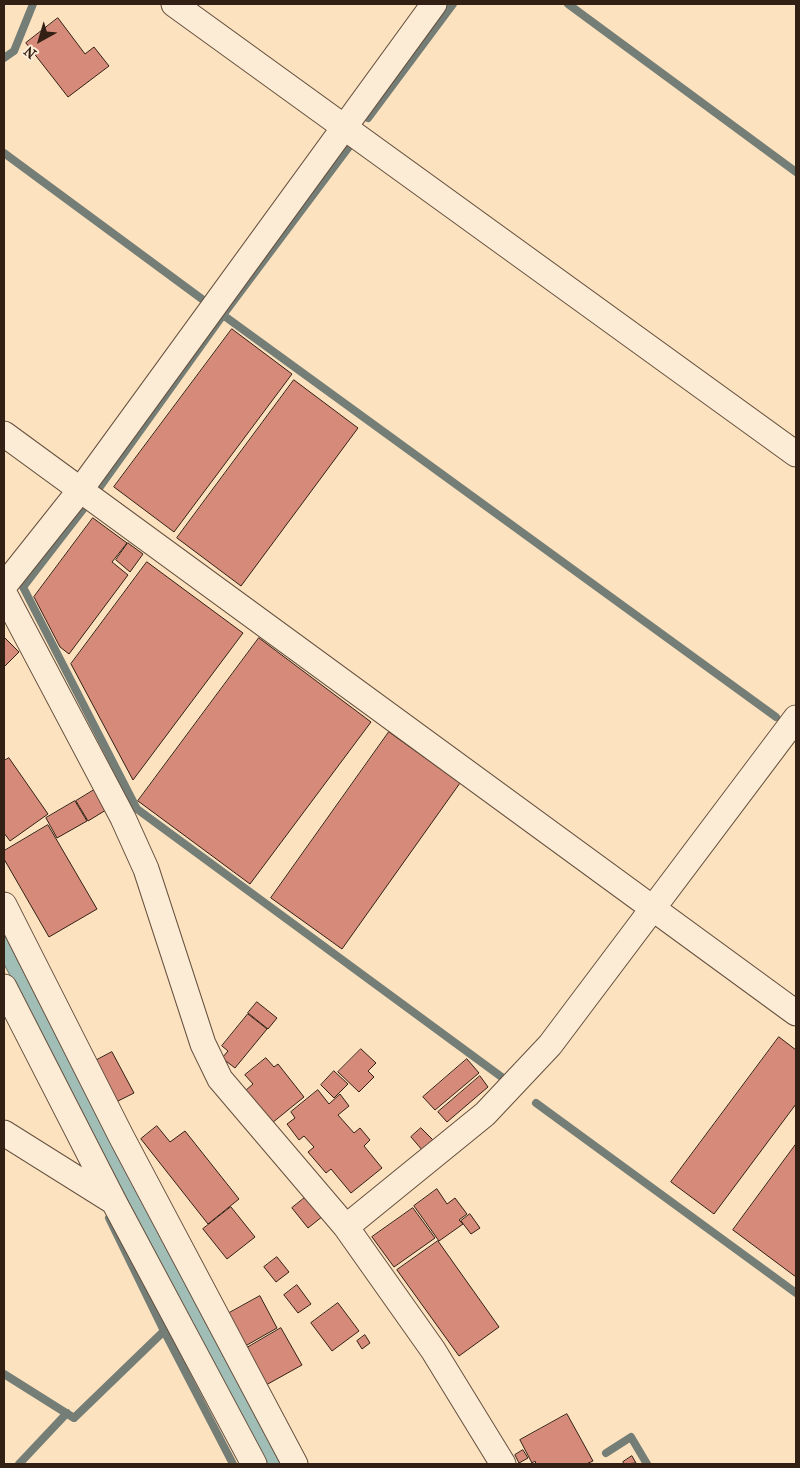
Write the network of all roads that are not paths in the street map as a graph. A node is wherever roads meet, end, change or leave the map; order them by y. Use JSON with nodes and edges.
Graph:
{"nodes":[{"id":1,"x":174,"y":4,"type":"edge"},
{"id":2,"x":434,"y":4,"type":"edge"},
{"id":3,"x":344,"y":126,"type":"junction"},
{"id":4,"x":4,"y":434,"type":"edge"},
{"id":5,"x":796,"y":454,"type":"edge"},
{"id":6,"x":81,"y":489,"type":"junction"},
{"id":7,"x":4,"y":586,"type":"edge"},
{"id":8,"x":4,"y":593,"type":"edge"},
{"id":9,"x":796,"y":718,"type":"edge"},
{"id":10,"x":4,"y":906,"type":"edge"},
{"id":11,"x":654,"y":908,"type":"junction"},
{"id":12,"x":4,"y":987,"type":"edge"},
{"id":13,"x":796,"y":1012,"type":"edge"},
{"id":14,"x":4,"y":1133,"type":"edge"},
{"id":15,"x":114,"y":1202,"type":"junction"},
{"id":16,"x":346,"y":1227,"type":"junction"},
{"id":17,"x":254,"y":1464,"type":"edge"},
{"id":18,"x":295,"y":1464,"type":"edge"},
{"id":19,"x":503,"y":1464,"type":"edge"}],
"edges":[{"from":1,"to":3,"type":"street"},
{"from":2,"to":3,"type":"street"},
{"from":3,"to":5,"type":"street"},
{"from":3,"to":6,"type":"street"},
{"from":4,"to":6,"type":"street"},
{"from":6,"to":7,"type":"street"},
{"from":6,"to":11,"type":"street"},
{"from":8,"to":16,"type":"street"},
{"from":9,"to":11,"type":"street"},
{"from":10,"to":18,"type":"street"},
{"from":11,"to":13,"type":"street"},
{"from":11,"to":16,"type":"street"},
{"from":12,"to":15,"type":"street"},
{"from":14,"to":15,"type":"street"},
{"from":15,"to":17,"type":"street"},
{"from":16,"to":19,"type":"street"}]}
